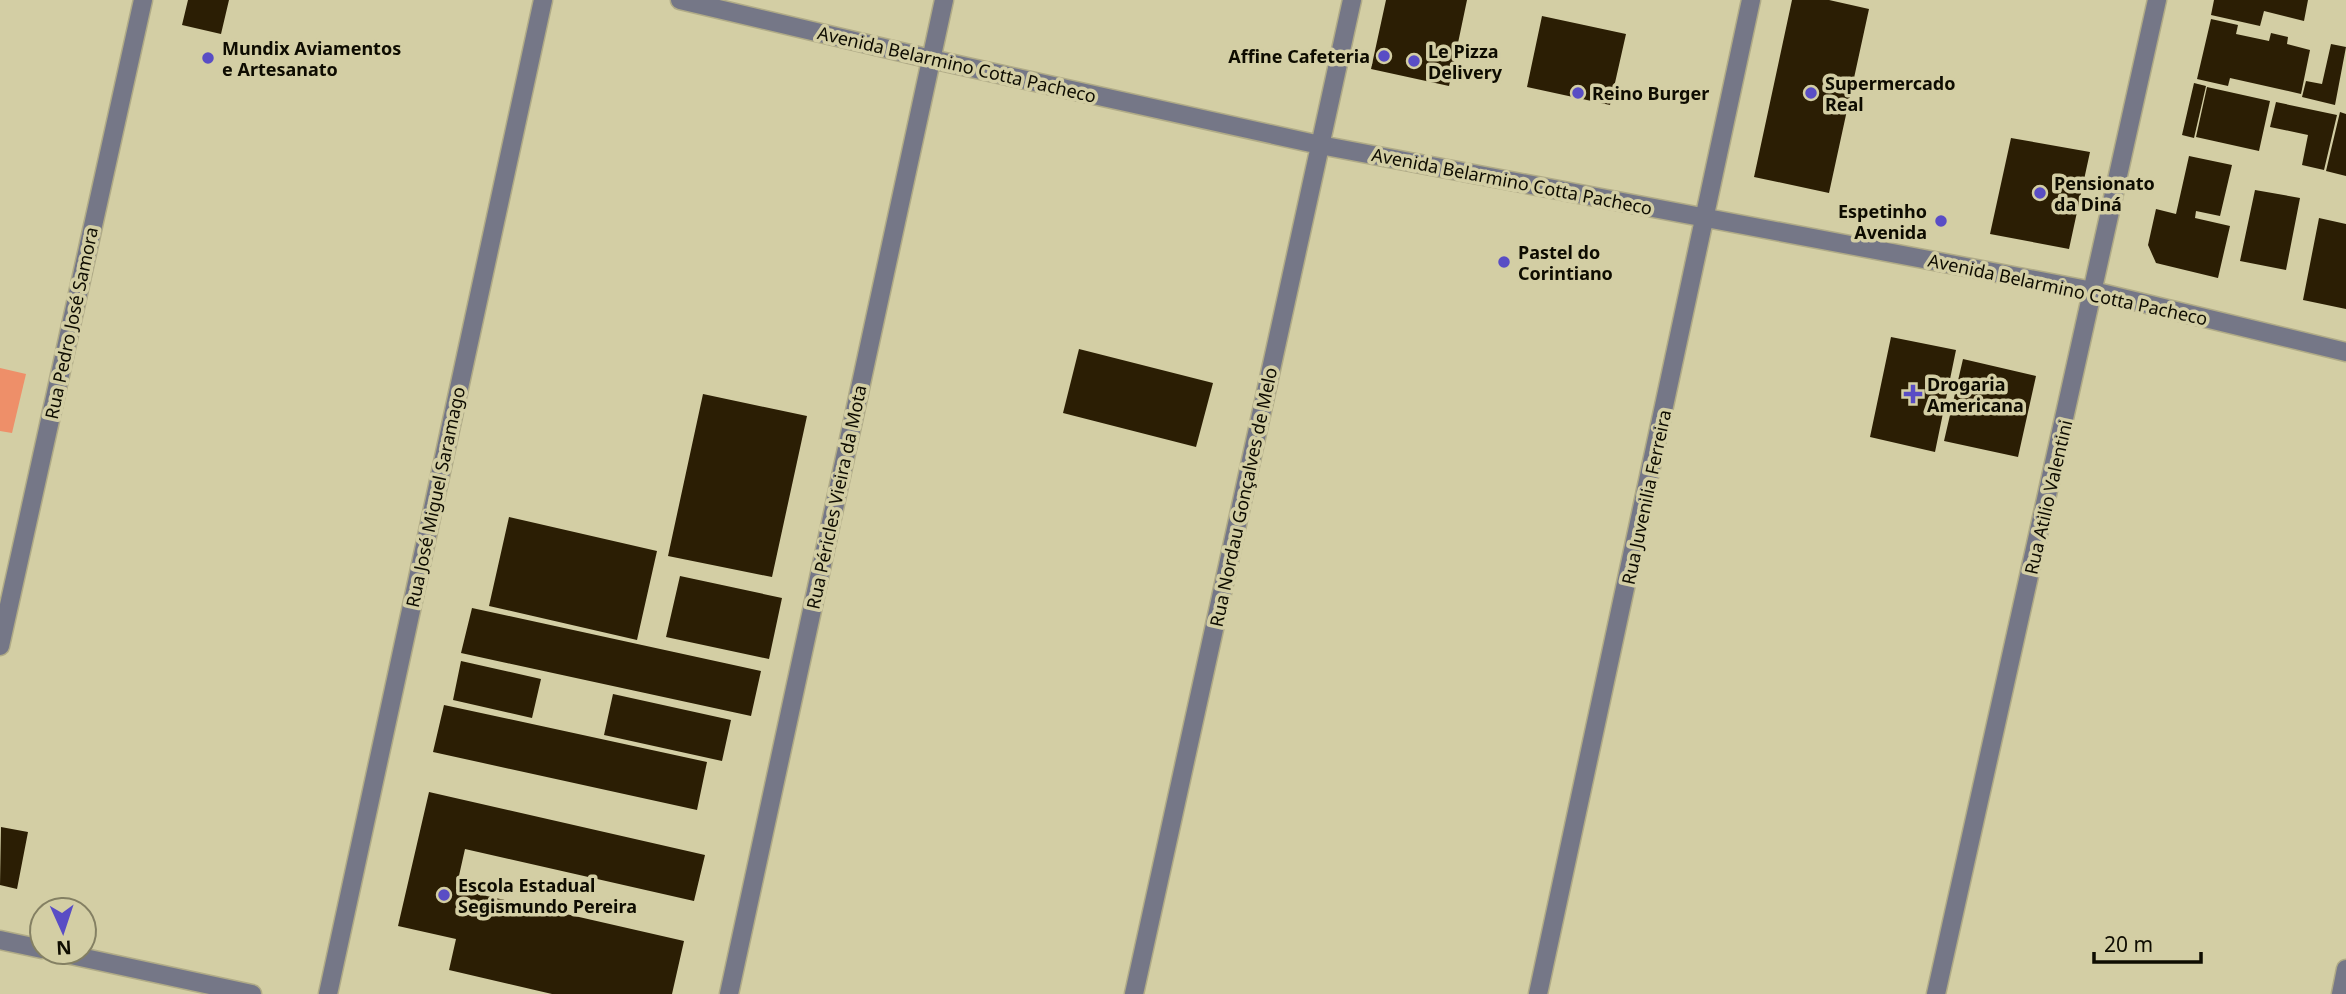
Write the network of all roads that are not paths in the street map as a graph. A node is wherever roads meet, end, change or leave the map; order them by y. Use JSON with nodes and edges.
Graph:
{"nodes":[{"id":1,"x":143,"y":0,"type":"edge"},
{"id":2,"x":543,"y":0,"type":"edge"},
{"id":3,"x":680,"y":0,"type":"edge"},
{"id":4,"x":944,"y":0,"type":"edge"},
{"id":5,"x":1352,"y":0,"type":"edge"},
{"id":6,"x":1751,"y":0,"type":"edge"},
{"id":7,"x":2157,"y":0,"type":"edge"},
{"id":8,"x":931,"y":59,"type":"junction"},
{"id":9,"x":1320,"y":145,"type":"junction"},
{"id":10,"x":1706,"y":217,"type":"junction"},
{"id":11,"x":2094,"y":291,"type":"junction"},
{"id":12,"x":2346,"y":352,"type":"edge"},
{"id":13,"x":0,"y":646,"type":"edge"},
{"id":14,"x":0,"y":940,"type":"edge"},
{"id":15,"x":28,"y":946,"type":"edge"},
{"id":16,"x":98,"y":961,"type":"edge"},
{"id":17,"x":2346,"y":969,"type":"edge"},
{"id":18,"x":252,"y":994,"type":"edge"},
{"id":19,"x":328,"y":994,"type":"edge"},
{"id":20,"x":729,"y":994,"type":"edge"},
{"id":21,"x":1134,"y":994,"type":"edge"},
{"id":22,"x":1538,"y":994,"type":"edge"},
{"id":23,"x":1936,"y":994,"type":"edge"},
{"id":24,"x":2341,"y":994,"type":"edge"}],
"edges":[{"from":1,"to":13,"type":"street","name":"Rua Pedro José Samora"},
{"from":2,"to":19,"type":"street","name":"Rua José Miguel Saramago"},
{"from":3,"to":8,"type":"street","name":"Avenida Belarmino Cotta Pacheco"},
{"from":4,"to":8,"type":"street","name":"Rua Péricles Vieira da Mota"},
{"from":5,"to":9,"type":"street","name":"Rua Nordau Gonçalves de Melo"},
{"from":6,"to":10,"type":"street","name":"Rua Juvenilia Ferreira"},
{"from":7,"to":11,"type":"street","name":"Rua Atilio Valentini"},
{"from":8,"to":9,"type":"street","name":"Avenida Belarmino Cotta Pacheco"},
{"from":8,"to":20,"type":"street","name":"Rua Péricles Vieira da Mota"},
{"from":9,"to":10,"type":"street","name":"Avenida Belarmino Cotta Pacheco"},
{"from":9,"to":21,"type":"street","name":"Rua Nordau Gonçalves de Melo"},
{"from":10,"to":11,"type":"street","name":"Avenida Belarmino Cotta Pacheco"},
{"from":10,"to":22,"type":"street","name":"Rua Juvenilia Ferreira"},
{"from":11,"to":12,"type":"street","name":"Avenida Belarmino Cotta Pacheco"},
{"from":11,"to":23,"type":"street","name":"Rua Atilio Valentini"},
{"from":14,"to":15,"type":"street"},
{"from":16,"to":18,"type":"street"},
{"from":17,"to":24,"type":"street"}]}
